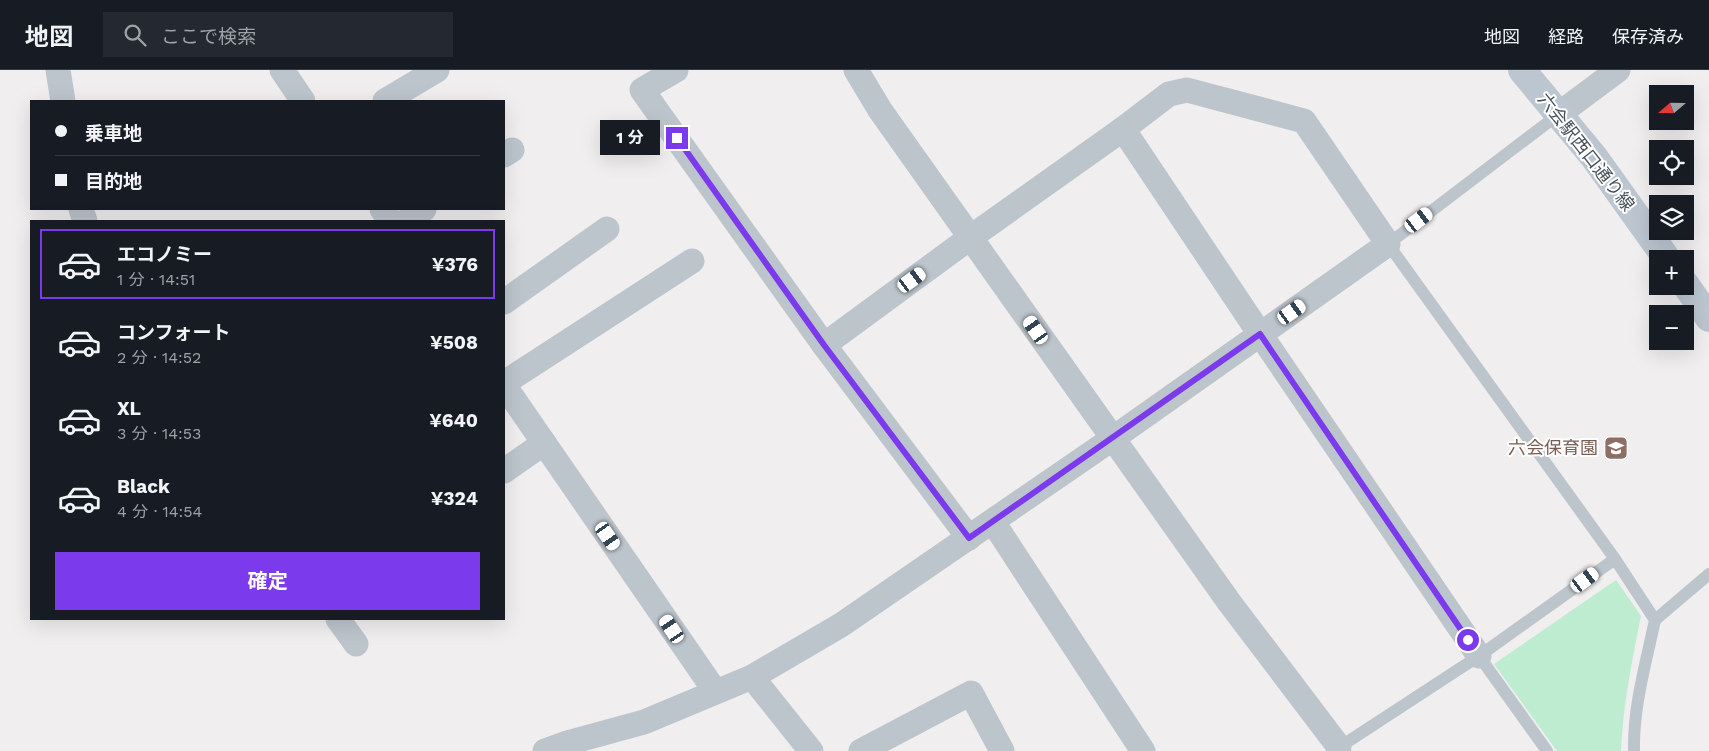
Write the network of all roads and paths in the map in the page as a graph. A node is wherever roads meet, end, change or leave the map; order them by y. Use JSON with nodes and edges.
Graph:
{"nodes":[{"id":1,"x":58,"y":70,"type":"edge"},
{"id":2,"x":282,"y":70,"type":"edge"},
{"id":3,"x":437,"y":70,"type":"edge"},
{"id":4,"x":676,"y":70,"type":"edge"},
{"id":5,"x":856,"y":70,"type":"edge"},
{"id":6,"x":1522,"y":70,"type":"edge"},
{"id":7,"x":1618,"y":70,"type":"edge"},
{"id":8,"x":63,"y":100,"type":"edge"},
{"id":9,"x":302,"y":100,"type":"edge"},
{"id":10,"x":387,"y":100,"type":"edge"},
{"id":11,"x":1559,"y":114,"type":"junction"},
{"id":12,"x":1123,"y":129,"type":"junction"},
{"id":13,"x":422,"y":210,"type":"edge"},
{"id":14,"x":408,"y":220,"type":"edge"},
{"id":15,"x":607,"y":229,"type":"dead end"},
{"id":16,"x":970,"y":237,"type":"junction"},
{"id":17,"x":1388,"y":244,"type":"junction"},
{"id":18,"x":1661,"y":250,"type":"edge"},
{"id":19,"x":692,"y":261,"type":"dead end"},
{"id":20,"x":1693,"y":295,"type":"edge"},
{"id":21,"x":505,"y":301,"type":"edge"},
{"id":22,"x":1709,"y":318,"type":"edge"},
{"id":23,"x":1260,"y":334,"type":"junction"},
{"id":24,"x":824,"y":345,"type":"junction"},
{"id":25,"x":505,"y":383,"type":"edge"},
{"id":26,"x":505,"y":385,"type":"edge"},
{"id":27,"x":1112,"y":439,"type":"junction"},
{"id":28,"x":544,"y":443,"type":"junction"},
{"id":29,"x":505,"y":470,"type":"edge"},
{"id":30,"x":992,"y":522,"type":"junction"},
{"id":31,"x":969,"y":538,"type":"junction"},
{"id":32,"x":1615,"y":559,"type":"junction"},
{"id":33,"x":1709,"y":574,"type":"edge"},
{"id":34,"x":339,"y":620,"type":"edge"},
{"id":35,"x":1655,"y":620,"type":"junction"},
{"id":36,"x":356,"y":644,"type":"dead end"},
{"id":37,"x":1479,"y":656,"type":"junction"},
{"id":38,"x":752,"y":677,"type":"junction"},
{"id":39,"x":715,"y":691,"type":"junction"},
{"id":40,"x":562,"y":748,"type":"edge"},
{"id":41,"x":1338,"y":750,"type":"edge"},
{"id":42,"x":811,"y":751,"type":"edge"},
{"id":43,"x":861,"y":751,"type":"edge"},
{"id":44,"x":1002,"y":751,"type":"edge"},
{"id":45,"x":1143,"y":751,"type":"edge"},
{"id":46,"x":1547,"y":751,"type":"edge"},
{"id":47,"x":1634,"y":751,"type":"edge"}],
"edges":[{"from":1,"to":8,"type":"street"},
{"from":2,"to":9,"type":"street"},
{"from":3,"to":10,"type":"street"},
{"from":4,"to":24,"type":"street"},
{"from":5,"to":16,"type":"street"},
{"from":6,"to":11,"type":"street","name":"六会駅西口通り線"},
{"from":7,"to":11,"type":"street"},
{"from":11,"to":17,"type":"lane"},
{"from":11,"to":18,"type":"street","name":"六会駅西口通り線"},
{"from":12,"to":16,"type":"street"},
{"from":12,"to":17,"type":"street"},
{"from":12,"to":23,"type":"street"},
{"from":13,"to":14,"type":"street"},
{"from":15,"to":21,"type":"street"},
{"from":16,"to":24,"type":"street"},
{"from":16,"to":27,"type":"street"},
{"from":17,"to":23,"type":"street"},
{"from":17,"to":32,"type":"lane"},
{"from":19,"to":25,"type":"street"},
{"from":20,"to":22,"type":"street"},
{"from":23,"to":27,"type":"street"},
{"from":23,"to":37,"type":"street"},
{"from":24,"to":31,"type":"street"},
{"from":26,"to":28,"type":"street"},
{"from":27,"to":30,"type":"street"},
{"from":27,"to":41,"type":"street"},
{"from":28,"to":29,"type":"street"},
{"from":28,"to":39,"type":"street"},
{"from":30,"to":31,"type":"street"},
{"from":30,"to":45,"type":"street"},
{"from":31,"to":38,"type":"street"},
{"from":32,"to":35,"type":"lane"},
{"from":32,"to":37,"type":"lane"},
{"from":33,"to":35,"type":"lane"},
{"from":34,"to":36,"type":"street"},
{"from":35,"to":47,"type":"lane"},
{"from":37,"to":41,"type":"lane"},
{"from":37,"to":46,"type":"lane"},
{"from":38,"to":39,"type":"street"},
{"from":38,"to":42,"type":"street"},
{"from":39,"to":40,"type":"street"},
{"from":43,"to":44,"type":"street"}]}
